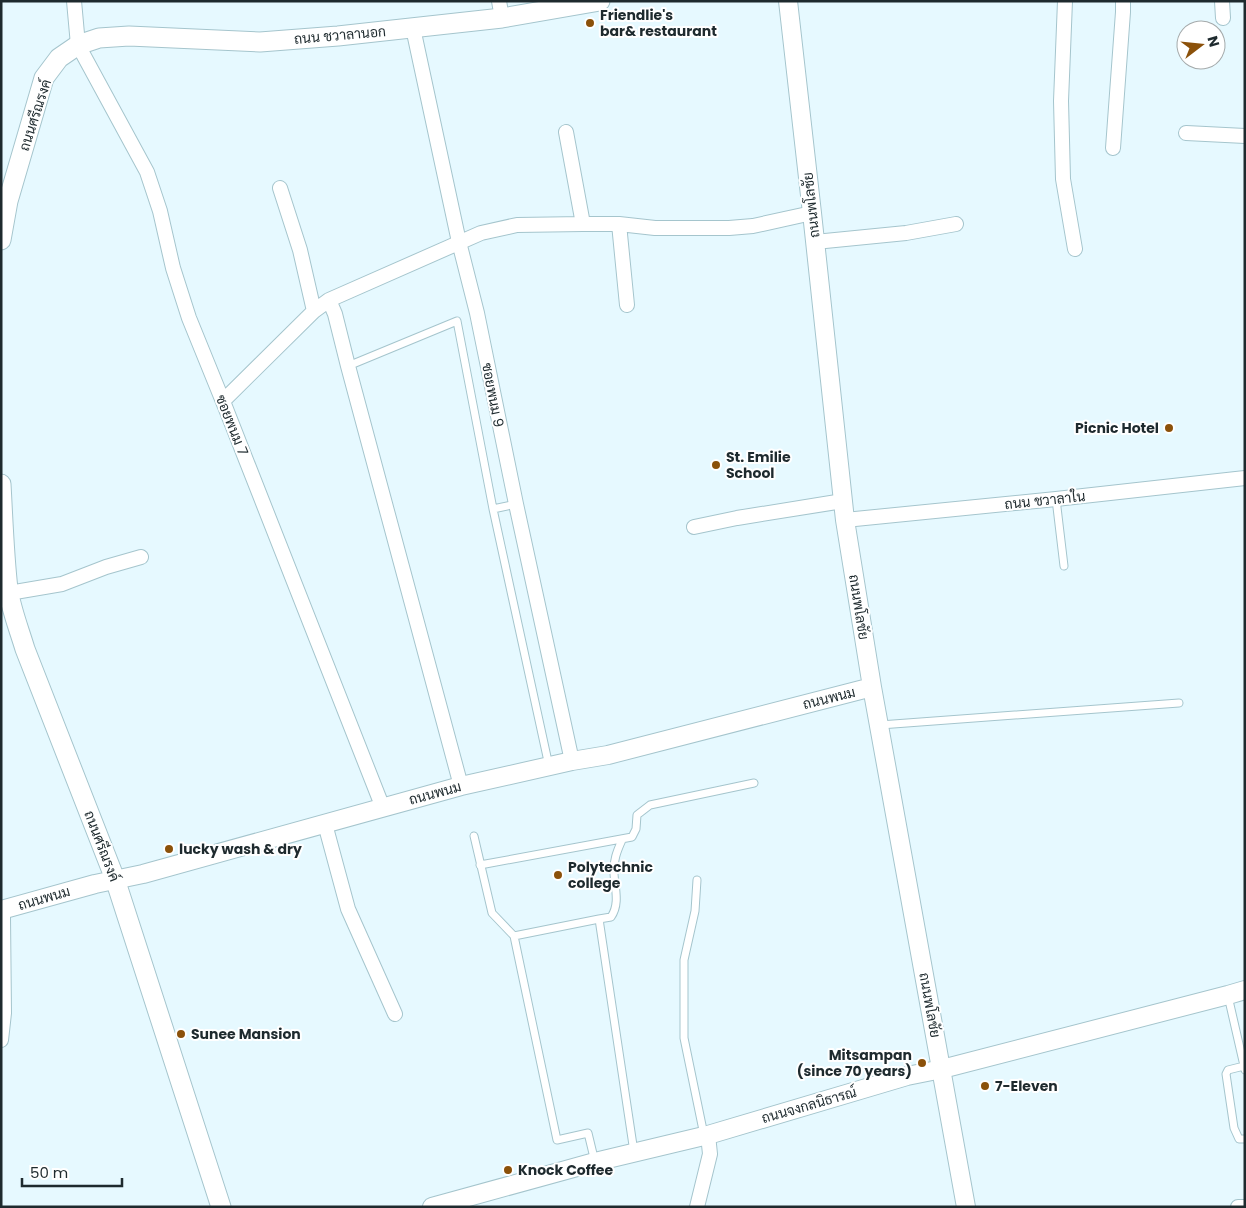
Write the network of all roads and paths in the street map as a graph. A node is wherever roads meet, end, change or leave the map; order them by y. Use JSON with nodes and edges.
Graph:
{"nodes":[{"id":1,"x":74,"y":1,"type":"edge"},
{"id":2,"x":600,"y":1,"type":"edge"},
{"id":3,"x":788,"y":1,"type":"edge"},
{"id":4,"x":1065,"y":1,"type":"edge"},
{"id":5,"x":1122,"y":1,"type":"edge"},
{"id":6,"x":1222,"y":1,"type":"edge"},
{"id":7,"x":500,"y":10,"type":"edge"},
{"id":8,"x":1222,"y":18,"type":"dead end"},
{"id":9,"x":413,"y":28,"type":"junction"},
{"id":10,"x":78,"y":45,"type":"junction"},
{"id":11,"x":566,"y":132,"type":"dead end"},
{"id":12,"x":1186,"y":133,"type":"dead end"},
{"id":13,"x":1245,"y":136,"type":"edge"},
{"id":14,"x":1113,"y":148,"type":"dead end"},
{"id":15,"x":280,"y":188,"type":"dead end"},
{"id":16,"x":812,"y":213,"type":"junction"},
{"id":17,"x":583,"y":224,"type":"junction"},
{"id":18,"x":620,"y":224,"type":"junction"},
{"id":19,"x":956,"y":224,"type":"dead end"},
{"id":20,"x":1,"y":240,"type":"edge"},
{"id":21,"x":459,"y":242,"type":"junction"},
{"id":22,"x":814,"y":242,"type":"junction"},
{"id":23,"x":1075,"y":249,"type":"dead end"},
{"id":24,"x":329,"y":300,"type":"junction"},
{"id":25,"x":627,"y":305,"type":"dead end"},
{"id":26,"x":314,"y":311,"type":"junction"},
{"id":27,"x":348,"y":366,"type":"junction"},
{"id":28,"x":223,"y":401,"type":"junction"},
{"id":29,"x":1245,"y":478,"type":"edge"},
{"id":30,"x":1,"y":484,"type":"edge"},
{"id":31,"x":1056,"y":499,"type":"junction"},
{"id":32,"x":843,"y":501,"type":"junction"},
{"id":33,"x":516,"y":504,"type":"junction"},
{"id":34,"x":493,"y":509,"type":"junction"},
{"id":35,"x":845,"y":520,"type":"junction"},
{"id":36,"x":694,"y":527,"type":"dead end"},
{"id":37,"x":141,"y":557,"type":"dead end"},
{"id":38,"x":1064,"y":566,"type":"dead end"},
{"id":39,"x":6,"y":591,"type":"edge"},
{"id":40,"x":872,"y":687,"type":"junction"},
{"id":41,"x":1179,"y":703,"type":"dead end"},
{"id":42,"x":879,"y":725,"type":"junction"},
{"id":43,"x":572,"y":761,"type":"junction"},
{"id":44,"x":550,"y":767,"type":"junction"},
{"id":45,"x":754,"y":783,"type":"dead end"},
{"id":46,"x":461,"y":786,"type":"junction"},
{"id":47,"x":383,"y":808,"type":"junction"},
{"id":48,"x":324,"y":824,"type":"junction"},
{"id":49,"x":474,"y":836,"type":"dead end"},
{"id":50,"x":622,"y":840,"type":"junction"},
{"id":51,"x":480,"y":865,"type":"junction"},
{"id":52,"x":115,"y":879,"type":"junction"},
{"id":53,"x":697,"y":880,"type":"dead end"},
{"id":54,"x":2,"y":910,"type":"edge"},
{"id":55,"x":599,"y":919,"type":"junction"},
{"id":56,"x":514,"y":936,"type":"junction"},
{"id":57,"x":1245,"y":990,"type":"edge"},
{"id":58,"x":1228,"y":995,"type":"junction"},
{"id":59,"x":395,"y":1014,"type":"dead end"},
{"id":60,"x":1,"y":1040,"type":"edge"},
{"id":61,"x":1244,"y":1068,"type":"edge"},
{"id":62,"x":942,"y":1069,"type":"junction"},
{"id":63,"x":706,"y":1135,"type":"junction"},
{"id":64,"x":1245,"y":1139,"type":"edge"},
{"id":65,"x":634,"y":1152,"type":"junction"},
{"id":66,"x":595,"y":1162,"type":"junction"},
{"id":67,"x":1245,"y":1206,"type":"edge"},
{"id":68,"x":221,"y":1207,"type":"edge"},
{"id":69,"x":432,"y":1207,"type":"edge"},
{"id":70,"x":697,"y":1207,"type":"edge"},
{"id":71,"x":966,"y":1207,"type":"edge"},
{"id":72,"x":1238,"y":1207,"type":"edge"}],
"edges":[{"from":1,"to":10,"type":"street"},
{"from":2,"to":7,"type":"main road","name":"ถนน ชวาลานอก"},
{"from":3,"to":16,"type":"street","name":"ถนนพโลชัย"},
{"from":4,"to":23,"type":"street"},
{"from":5,"to":14,"type":"street"},
{"from":6,"to":8,"type":"street"},
{"from":7,"to":9,"type":"main road","name":"ถนน ชวาลานอก"},
{"from":9,"to":10,"type":"main road","name":"ถนน ชวาลานอก"},
{"from":9,"to":21,"type":"street","name":"ซอยพนม 9"},
{"from":10,"to":20,"type":"main road","name":"ถนนศรีณรงค์"},
{"from":10,"to":28,"type":"street","name":"ซอยพนม 7"},
{"from":11,"to":17,"type":"street"},
{"from":12,"to":13,"type":"street"},
{"from":15,"to":26,"type":"street"},
{"from":16,"to":18,"type":"street"},
{"from":16,"to":22,"type":"street","name":"ถนนพโลชัย"},
{"from":17,"to":18,"type":"street"},
{"from":17,"to":21,"type":"street"},
{"from":18,"to":25,"type":"street"},
{"from":19,"to":22,"type":"street"},
{"from":21,"to":24,"type":"street"},
{"from":21,"to":33,"type":"street","name":"ซอยพนม 9"},
{"from":22,"to":32,"type":"street","name":"ถนนพโลชัย"},
{"from":24,"to":26,"type":"street"},
{"from":24,"to":27,"type":"street"},
{"from":26,"to":28,"type":"street"},
{"from":27,"to":34,"type":"lane"},
{"from":27,"to":46,"type":"street"},
{"from":28,"to":47,"type":"street","name":"ซอยพนม 7"},
{"from":29,"to":31,"type":"street","name":"ถนน ชวาลาใน"},
{"from":30,"to":39,"type":"main road","name":"ถนนศรีณรงค์"},
{"from":31,"to":35,"type":"street","name":"ถนน ชวาลาใน"},
{"from":31,"to":38,"type":"lane"},
{"from":32,"to":35,"type":"street","name":"ถนนพโลชัย"},
{"from":32,"to":36,"type":"street"},
{"from":33,"to":34,"type":"lane"},
{"from":33,"to":43,"type":"street","name":"ซอยพนม 9"},
{"from":34,"to":44,"type":"lane"},
{"from":35,"to":40,"type":"street","name":"ถนนพโลชัย"},
{"from":37,"to":39,"type":"street"},
{"from":39,"to":52,"type":"main road","name":"ถนนศรีณรงค์"},
{"from":40,"to":42,"type":"street","name":"ถนนพโลชัย"},
{"from":40,"to":43,"type":"street","name":"ถนนพนม"},
{"from":41,"to":42,"type":"lane"},
{"from":42,"to":62,"type":"street","name":"ถนนพโลชัย"},
{"from":43,"to":44,"type":"street","name":"ถนนพนม"},
{"from":44,"to":46,"type":"street","name":"ถนนพนม"},
{"from":45,"to":50,"type":"lane"},
{"from":46,"to":47,"type":"street","name":"ถนนพนม"},
{"from":47,"to":48,"type":"street","name":"ถนนพนม"},
{"from":48,"to":52,"type":"street","name":"ถนนพนม"},
{"from":48,"to":59,"type":"street"},
{"from":49,"to":51,"type":"lane"},
{"from":50,"to":51,"type":"lane"},
{"from":50,"to":55,"type":"lane"},
{"from":51,"to":56,"type":"lane"},
{"from":52,"to":54,"type":"street","name":"ถนนพนม"},
{"from":52,"to":68,"type":"main road","name":"ถนนศรีณรงค์"},
{"from":53,"to":63,"type":"lane"},
{"from":54,"to":60,"type":"street"},
{"from":55,"to":56,"type":"lane"},
{"from":55,"to":65,"type":"lane"},
{"from":56,"to":66,"type":"lane"},
{"from":57,"to":58,"type":"street","name":"ถนนจงกลนิธารณ์"},
{"from":58,"to":61,"type":"lane"},
{"from":58,"to":62,"type":"street","name":"ถนนจงกลนิธารณ์"},
{"from":61,"to":64,"type":"lane"},
{"from":62,"to":63,"type":"street","name":"ถนนจงกลนิธารณ์"},
{"from":62,"to":71,"type":"street","name":"ถนนพโลชัย"},
{"from":63,"to":65,"type":"street","name":"ถนนจงกลนิธารณ์"},
{"from":63,"to":70,"type":"street"},
{"from":65,"to":66,"type":"street","name":"ถนนจงกลนิธารณ์"},
{"from":66,"to":69,"type":"street","name":"ถนนจงกลนิธารณ์"},
{"from":67,"to":72,"type":"street"}]}
